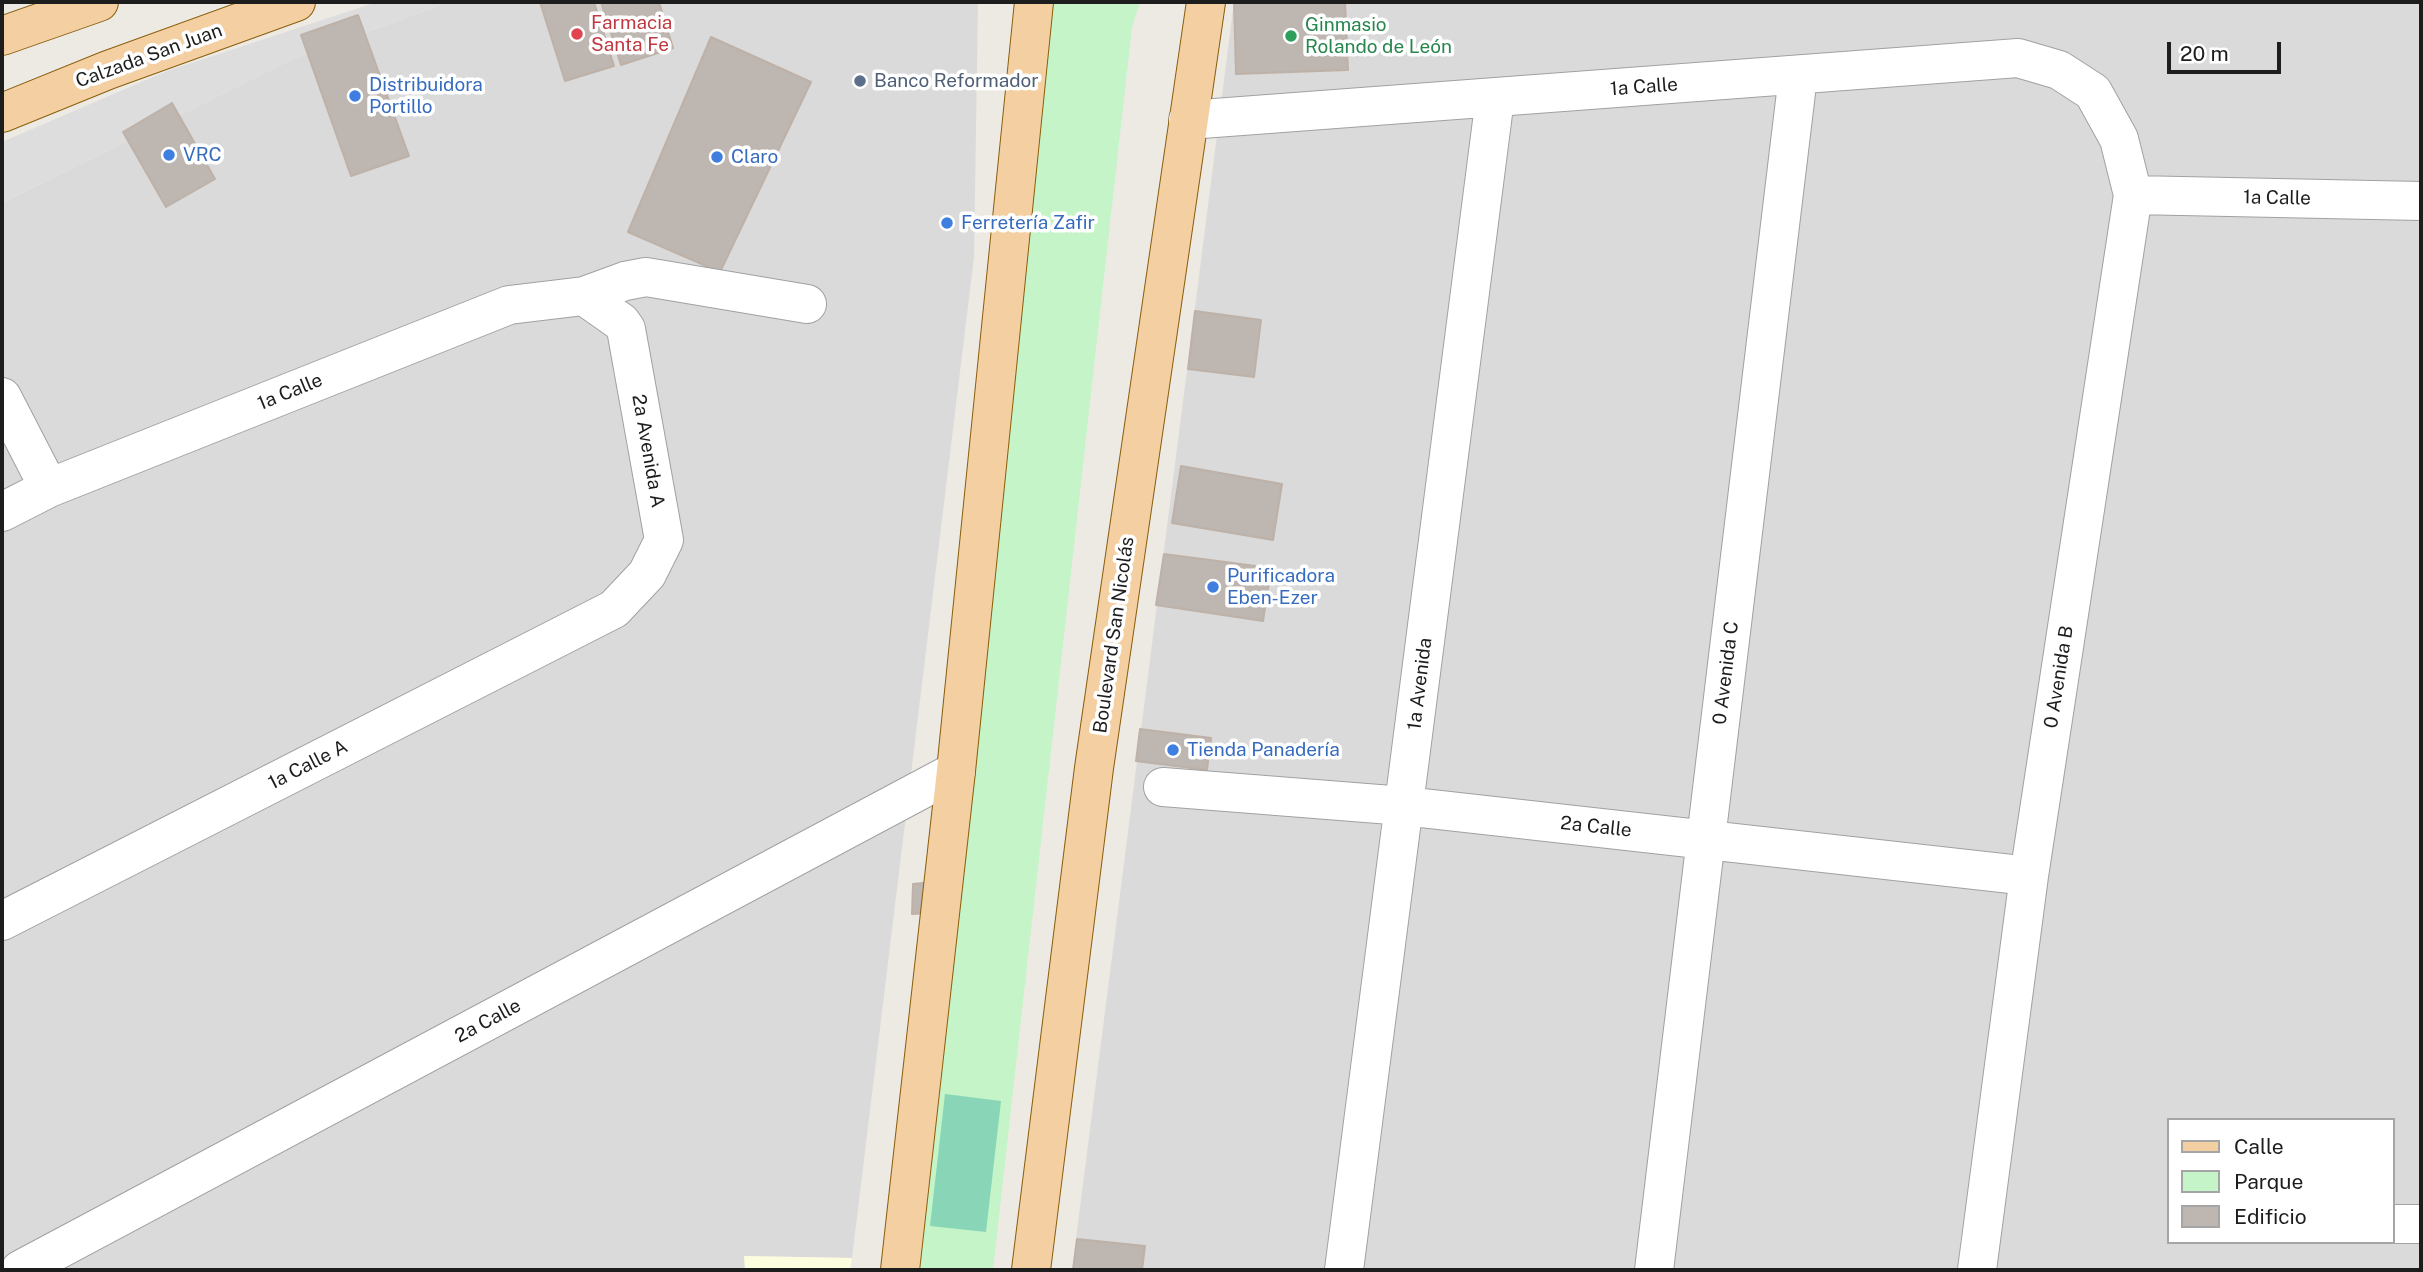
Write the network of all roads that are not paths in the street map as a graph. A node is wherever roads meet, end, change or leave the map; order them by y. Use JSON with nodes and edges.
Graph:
{"nodes":[{"id":1,"x":99,"y":2,"type":"edge"},
{"id":2,"x":296,"y":2,"type":"edge"},
{"id":3,"x":1206,"y":2,"type":"edge"},
{"id":4,"x":1035,"y":3,"type":"edge"},
{"id":5,"x":2,"y":36,"type":"edge"},
{"id":6,"x":1798,"y":76,"type":"junction"},
{"id":7,"x":2093,"y":92,"type":"joint"},
{"id":8,"x":1495,"y":98,"type":"junction"},
{"id":9,"x":2,"y":113,"type":"edge"},
{"id":10,"x":1188,"y":120,"type":"junction"},
{"id":11,"x":2133,"y":195,"type":"junction"},
{"id":12,"x":2421,"y":201,"type":"edge"},
{"id":13,"x":584,"y":296,"type":"junction"},
{"id":14,"x":807,"y":304,"type":"dead end"},
{"id":15,"x":2,"y":397,"type":"edge"},
{"id":16,"x":49,"y":488,"type":"junction"},
{"id":17,"x":2,"y":512,"type":"edge"},
{"id":18,"x":614,"y":609,"type":"joint"},
{"id":19,"x":956,"y":771,"type":"junction"},
{"id":20,"x":1163,"y":786,"type":"dead end"},
{"id":21,"x":1404,"y":806,"type":"junction"},
{"id":22,"x":1706,"y":839,"type":"junction"},
{"id":23,"x":2029,"y":876,"type":"junction"},
{"id":24,"x":2,"y":921,"type":"edge"},
{"id":25,"x":2395,"y":1224,"type":"edge"},
{"id":26,"x":2421,"y":1224,"type":"edge"},
{"id":27,"x":20,"y":1270,"type":"edge"},
{"id":28,"x":900,"y":1270,"type":"edge"},
{"id":29,"x":1031,"y":1270,"type":"edge"},
{"id":30,"x":1344,"y":1270,"type":"edge"},
{"id":31,"x":1654,"y":1270,"type":"edge"},
{"id":32,"x":1977,"y":1270,"type":"edge"}],
"edges":[{"from":1,"to":5,"type":"main road"},
{"from":2,"to":9,"type":"main road","name":"Calzada San Juan"},
{"from":3,"to":10,"type":"main road","name":"Boulevard San Nicolás"},
{"from":4,"to":19,"type":"main road"},
{"from":6,"to":7,"type":"street","name":"1a Calle"},
{"from":6,"to":8,"type":"street","name":"1a Calle"},
{"from":6,"to":22,"type":"street","name":"0 Avenida C"},
{"from":7,"to":11,"type":"street","name":"0 Avenida B"},
{"from":8,"to":10,"type":"street","name":"1a Calle"},
{"from":8,"to":21,"type":"street","name":"1a Avenida"},
{"from":10,"to":29,"type":"main road","name":"Boulevard San Nicolás"},
{"from":11,"to":12,"type":"street","name":"1a Calle"},
{"from":11,"to":23,"type":"street","name":"0 Avenida B"},
{"from":13,"to":14,"type":"street","name":"1a Calle"},
{"from":13,"to":16,"type":"street","name":"1a Calle"},
{"from":13,"to":18,"type":"street","name":"2a Avenida A"},
{"from":15,"to":16,"type":"street"},
{"from":16,"to":17,"type":"street","name":"1a Calle"},
{"from":18,"to":24,"type":"street","name":"1a Calle A"},
{"from":19,"to":27,"type":"street","name":"2a Calle"},
{"from":19,"to":28,"type":"main road"},
{"from":20,"to":21,"type":"street","name":"2a Calle"},
{"from":21,"to":22,"type":"street","name":"2a Calle"},
{"from":21,"to":30,"type":"street","name":"1a Avenida"},
{"from":22,"to":23,"type":"street","name":"2a Calle"},
{"from":22,"to":31,"type":"street","name":"0 Avenida C"},
{"from":23,"to":32,"type":"street","name":"0 Avenida B"},
{"from":25,"to":26,"type":"street"}]}
